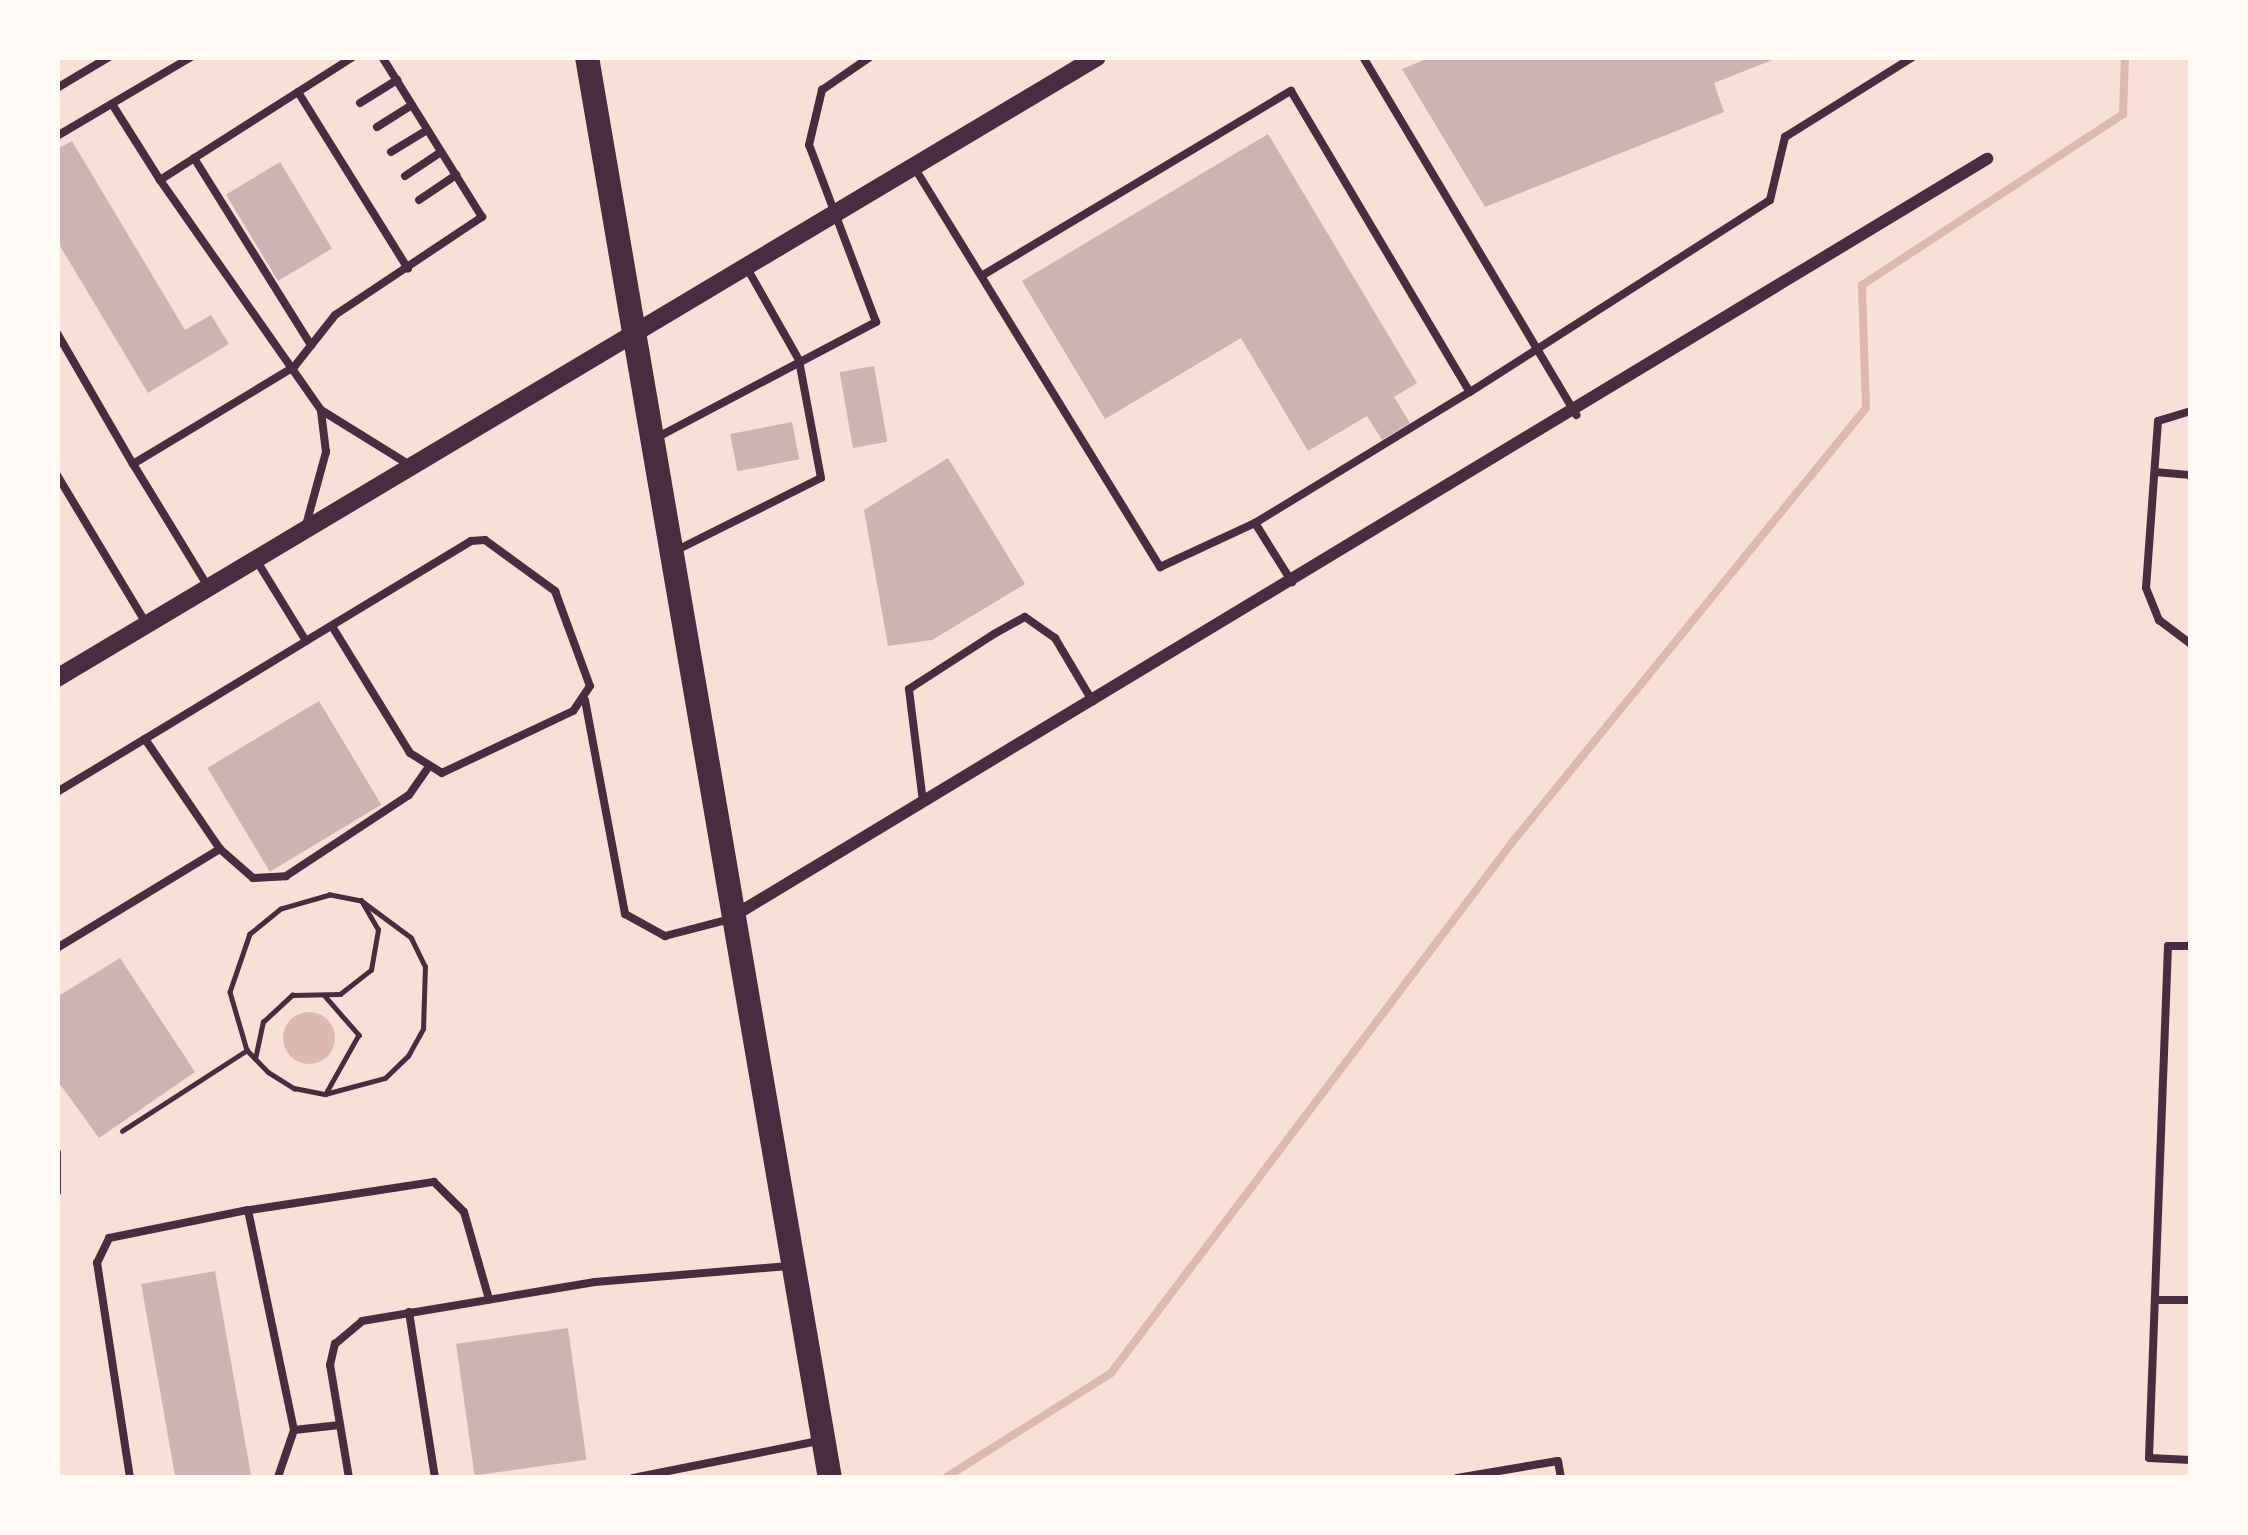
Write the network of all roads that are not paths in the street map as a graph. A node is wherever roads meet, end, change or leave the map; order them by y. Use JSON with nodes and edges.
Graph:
{"nodes":[{"id":1,"x":109,"y":57,"type":"edge"},
{"id":2,"x":191,"y":57,"type":"edge"},
{"id":3,"x":352,"y":57,"type":"edge"},
{"id":4,"x":382,"y":57,"type":"edge"},
{"id":5,"x":587,"y":57,"type":"edge"},
{"id":6,"x":870,"y":57,"type":"edge"},
{"id":7,"x":1096,"y":57,"type":"edge"},
{"id":8,"x":1363,"y":57,"type":"edge"},
{"id":9,"x":1912,"y":57,"type":"edge"},
{"id":10,"x":397,"y":80,"type":"junction"},
{"id":11,"x":57,"y":88,"type":"edge"},
{"id":12,"x":298,"y":92,"type":"junction"},
{"id":13,"x":360,"y":103,"type":"dead end"},
{"id":14,"x":112,"y":104,"type":"junction"},
{"id":15,"x":412,"y":105,"type":"junction"},
{"id":16,"x":335,"y":119,"type":"dead end"},
{"id":17,"x":320,"y":128,"type":"junction"},
{"id":18,"x":376,"y":128,"type":"dead end"},
{"id":19,"x":427,"y":130,"type":"junction"},
{"id":20,"x":57,"y":136,"type":"edge"},
{"id":21,"x":348,"y":146,"type":"dead end"},
{"id":22,"x":391,"y":152,"type":"dead end"},
{"id":23,"x":441,"y":152,"type":"junction"},
{"id":24,"x":335,"y":153,"type":"junction"},
{"id":25,"x":194,"y":158,"type":"junction"},
{"id":26,"x":1987,"y":159,"type":"dead end"},
{"id":27,"x":913,"y":164,"type":"junction"},
{"id":28,"x":365,"y":169,"type":"dead end"},
{"id":29,"x":405,"y":176,"type":"dead end"},
{"id":30,"x":456,"y":176,"type":"junction"},
{"id":31,"x":351,"y":178,"type":"junction"},
{"id":32,"x":160,"y":180,"type":"junction"},
{"id":33,"x":378,"y":193,"type":"dead end"},
{"id":34,"x":419,"y":200,"type":"dead end"},
{"id":35,"x":365,"y":201,"type":"junction"},
{"id":36,"x":836,"y":210,"type":"junction"},
{"id":37,"x":392,"y":217,"type":"dead end"},
{"id":38,"x":381,"y":225,"type":"junction"},
{"id":39,"x":744,"y":263,"type":"junction"},
{"id":40,"x":408,"y":269,"type":"junction"},
{"id":41,"x":983,"y":275,"type":"junction"},
{"id":42,"x":631,"y":330,"type":"junction"},
{"id":43,"x":57,"y":333,"type":"edge"},
{"id":44,"x":311,"y":345,"type":"junction"},
{"id":45,"x":1538,"y":348,"type":"junction"},
{"id":46,"x":799,"y":360,"type":"junction"},
{"id":47,"x":294,"y":367,"type":"junction"},
{"id":48,"x":1470,"y":392,"type":"junction"},
{"id":49,"x":321,"y":410,"type":"junction"},
{"id":50,"x":2191,"y":411,"type":"edge"},
{"id":51,"x":1576,"y":415,"type":"junction"},
{"id":52,"x":649,"y":441,"type":"junction"},
{"id":53,"x":134,"y":464,"type":"junction"},
{"id":54,"x":410,"y":464,"type":"junction"},
{"id":55,"x":2155,"y":472,"type":"junction"},
{"id":56,"x":57,"y":475,"type":"edge"},
{"id":57,"x":2191,"y":475,"type":"edge"},
{"id":58,"x":1256,"y":523,"type":"junction"},
{"id":59,"x":305,"y":527,"type":"junction"},
{"id":60,"x":668,"y":555,"type":"junction"},
{"id":61,"x":255,"y":558,"type":"junction"},
{"id":62,"x":1292,"y":584,"type":"junction"},
{"id":63,"x":208,"y":586,"type":"junction"},
{"id":64,"x":146,"y":624,"type":"junction"},
{"id":65,"x":332,"y":626,"type":"junction"},
{"id":66,"x":306,"y":641,"type":"junction"},
{"id":67,"x":2191,"y":644,"type":"edge"},
{"id":68,"x":57,"y":677,"type":"edge"},
{"id":69,"x":585,"y":698,"type":"junction"},
{"id":70,"x":1093,"y":702,"type":"junction"},
{"id":71,"x":146,"y":739,"type":"junction"},
{"id":72,"x":427,"y":769,"type":"junction"},
{"id":73,"x":57,"y":792,"type":"edge"},
{"id":74,"x":924,"y":803,"type":"junction"},
{"id":75,"x":220,"y":849,"type":"junction"},
{"id":76,"x":727,"y":920,"type":"junction"},
{"id":77,"x":2191,"y":946,"type":"edge"},
{"id":78,"x":57,"y":948,"type":"edge"},
{"id":79,"x":57,"y":1153,"type":"edge"},
{"id":80,"x":57,"y":1192,"type":"edge"},
{"id":81,"x":248,"y":1210,"type":"junction"},
{"id":82,"x":790,"y":1266,"type":"junction"},
{"id":83,"x":488,"y":1299,"type":"junction"},
{"id":84,"x":2155,"y":1300,"type":"junction"},
{"id":85,"x":2191,"y":1300,"type":"edge"},
{"id":86,"x":409,"y":1312,"type":"junction"},
{"id":87,"x":340,"y":1425,"type":"junction"},
{"id":88,"x":294,"y":1430,"type":"junction"},
{"id":89,"x":821,"y":1441,"type":"junction"},
{"id":90,"x":2191,"y":1460,"type":"edge"},
{"id":91,"x":278,"y":1477,"type":"edge"},
{"id":92,"x":130,"y":1478,"type":"edge"},
{"id":93,"x":349,"y":1478,"type":"edge"},
{"id":94,"x":435,"y":1478,"type":"edge"},
{"id":95,"x":633,"y":1478,"type":"edge"},
{"id":96,"x":830,"y":1478,"type":"edge"},
{"id":97,"x":1457,"y":1478,"type":"edge"},
{"id":98,"x":1562,"y":1478,"type":"edge"}],
"edges":[{"from":1,"to":11,"type":"lane"},
{"from":2,"to":14,"type":"lane"},
{"from":3,"to":12,"type":"lane"},
{"from":4,"to":10,"type":"lane"},
{"from":5,"to":42,"type":"main road"},
{"from":6,"to":36,"type":"lane"},
{"from":7,"to":27,"type":"street"},
{"from":8,"to":45,"type":"lane"},
{"from":9,"to":45,"type":"lane"},
{"from":10,"to":13,"type":"lane"},
{"from":10,"to":15,"type":"lane"},
{"from":12,"to":17,"type":"lane"},
{"from":12,"to":25,"type":"lane"},
{"from":14,"to":20,"type":"lane"},
{"from":14,"to":32,"type":"lane"},
{"from":15,"to":18,"type":"lane"},
{"from":15,"to":19,"type":"lane"},
{"from":16,"to":17,"type":"lane"},
{"from":17,"to":24,"type":"lane"},
{"from":19,"to":22,"type":"lane"},
{"from":19,"to":23,"type":"lane"},
{"from":21,"to":24,"type":"lane"},
{"from":23,"to":29,"type":"lane"},
{"from":23,"to":30,"type":"lane"},
{"from":24,"to":31,"type":"lane"},
{"from":25,"to":32,"type":"lane"},
{"from":25,"to":44,"type":"lane"},
{"from":26,"to":51,"type":"street"},
{"from":27,"to":36,"type":"street"},
{"from":27,"to":41,"type":"lane"},
{"from":28,"to":31,"type":"lane"},
{"from":30,"to":34,"type":"lane"},
{"from":30,"to":40,"type":"lane"},
{"from":31,"to":35,"type":"lane"},
{"from":32,"to":47,"type":"lane"},
{"from":33,"to":35,"type":"lane"},
{"from":35,"to":38,"type":"lane"},
{"from":36,"to":39,"type":"street"},
{"from":36,"to":46,"type":"lane"},
{"from":37,"to":38,"type":"lane"},
{"from":38,"to":40,"type":"lane"},
{"from":39,"to":42,"type":"street"},
{"from":39,"to":46,"type":"lane"},
{"from":40,"to":44,"type":"lane"},
{"from":41,"to":48,"type":"lane"},
{"from":41,"to":58,"type":"lane"},
{"from":42,"to":52,"type":"main road"},
{"from":42,"to":54,"type":"street"},
{"from":43,"to":53,"type":"lane"},
{"from":44,"to":47,"type":"lane"},
{"from":45,"to":48,"type":"lane"},
{"from":45,"to":51,"type":"lane"},
{"from":46,"to":52,"type":"lane"},
{"from":46,"to":60,"type":"lane"},
{"from":47,"to":49,"type":"lane"},
{"from":47,"to":53,"type":"lane"},
{"from":48,"to":58,"type":"lane"},
{"from":49,"to":54,"type":"lane"},
{"from":49,"to":59,"type":"lane"},
{"from":50,"to":55,"type":"lane"},
{"from":51,"to":62,"type":"street"},
{"from":52,"to":60,"type":"main road"},
{"from":53,"to":63,"type":"lane"},
{"from":54,"to":59,"type":"street"},
{"from":55,"to":57,"type":"lane"},
{"from":55,"to":67,"type":"lane"},
{"from":56,"to":64,"type":"lane"},
{"from":58,"to":62,"type":"lane"},
{"from":59,"to":61,"type":"street"},
{"from":60,"to":76,"type":"main road"},
{"from":61,"to":63,"type":"street"},
{"from":61,"to":66,"type":"lane"},
{"from":62,"to":70,"type":"street"},
{"from":63,"to":64,"type":"street"},
{"from":64,"to":68,"type":"street"},
{"from":65,"to":66,"type":"lane"},
{"from":65,"to":69,"type":"lane"},
{"from":65,"to":72,"type":"lane"},
{"from":66,"to":71,"type":"lane"},
{"from":69,"to":72,"type":"lane"},
{"from":69,"to":76,"type":"lane"},
{"from":70,"to":74,"type":"street"},
{"from":70,"to":74,"type":"lane"},
{"from":71,"to":73,"type":"lane"},
{"from":71,"to":75,"type":"lane"},
{"from":72,"to":75,"type":"lane"},
{"from":74,"to":76,"type":"street"},
{"from":75,"to":78,"type":"lane"},
{"from":76,"to":82,"type":"main road"},
{"from":77,"to":84,"type":"lane"},
{"from":79,"to":80,"type":"lane"},
{"from":81,"to":83,"type":"lane"},
{"from":81,"to":88,"type":"lane"},
{"from":81,"to":92,"type":"lane"},
{"from":82,"to":83,"type":"lane"},
{"from":82,"to":89,"type":"main road"},
{"from":83,"to":86,"type":"lane"},
{"from":84,"to":85,"type":"lane"},
{"from":84,"to":90,"type":"lane"},
{"from":86,"to":87,"type":"lane"},
{"from":86,"to":94,"type":"lane"},
{"from":87,"to":88,"type":"lane"},
{"from":87,"to":93,"type":"lane"},
{"from":88,"to":91,"type":"lane"},
{"from":89,"to":95,"type":"lane"},
{"from":89,"to":96,"type":"main road"},
{"from":97,"to":98,"type":"lane"}]}
